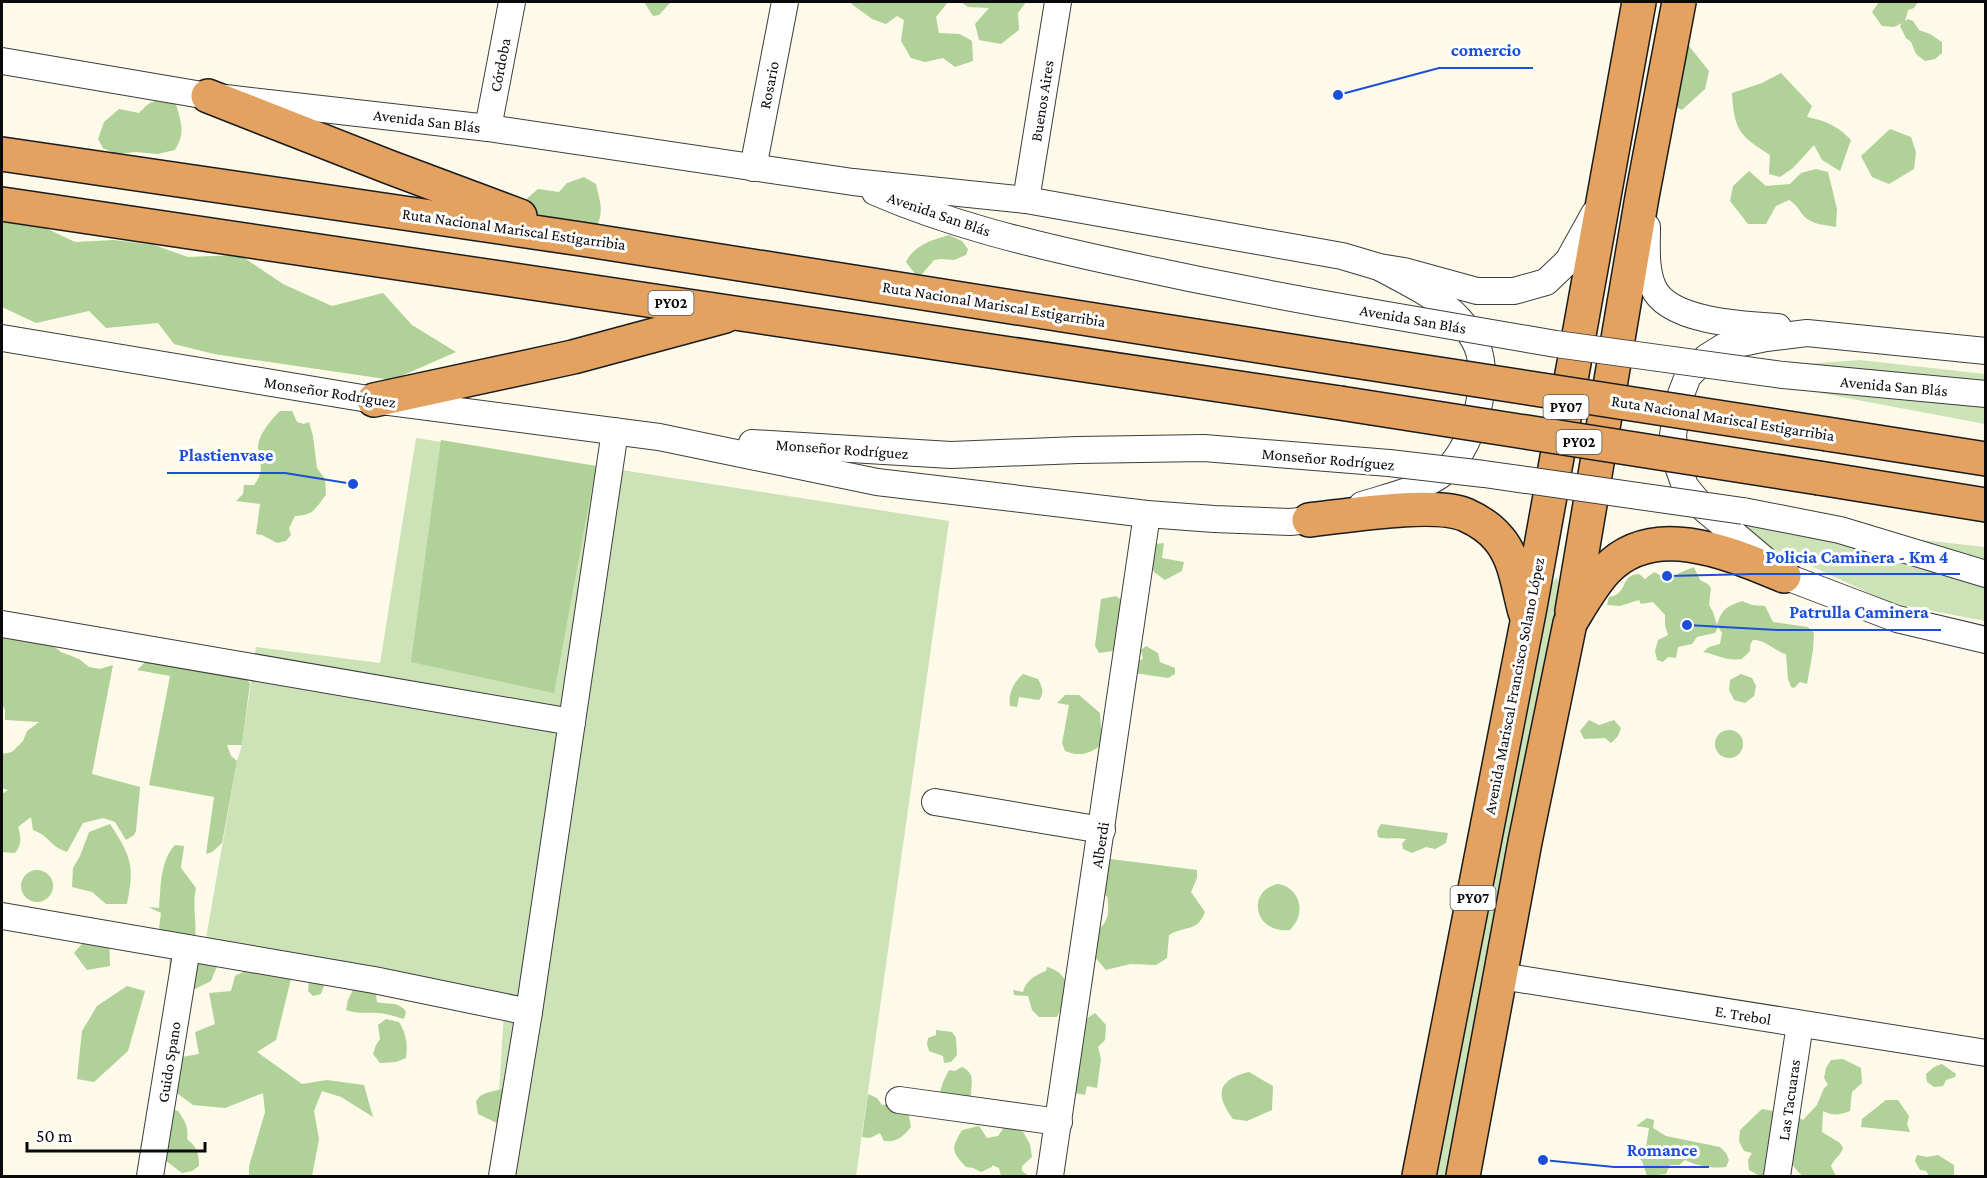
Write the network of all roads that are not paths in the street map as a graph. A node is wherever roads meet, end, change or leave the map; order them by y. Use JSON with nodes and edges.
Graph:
{"nodes":[{"id":1,"x":512,"y":2,"type":"edge"},
{"id":2,"x":785,"y":2,"type":"edge"},
{"id":3,"x":1058,"y":2,"type":"edge"},
{"id":4,"x":1639,"y":2,"type":"edge"},
{"id":5,"x":1679,"y":2,"type":"edge"},
{"id":6,"x":2,"y":61,"type":"edge"},
{"id":7,"x":208,"y":96,"type":"junction"},
{"id":8,"x":488,"y":128,"type":"junction"},
{"id":9,"x":2,"y":154,"type":"edge"},
{"id":10,"x":753,"y":168,"type":"junction"},
{"id":11,"x":853,"y":182,"type":"junction"},
{"id":12,"x":1604,"y":194,"type":"junction"},
{"id":13,"x":1642,"y":197,"type":"junction"},
{"id":14,"x":1026,"y":200,"type":"junction"},
{"id":15,"x":2,"y":204,"type":"edge"},
{"id":16,"x":581,"y":239,"type":"junction"},
{"id":17,"x":1379,"y":267,"type":"junction"},
{"id":18,"x":736,"y":313,"type":"junction"},
{"id":19,"x":1808,"y":333,"type":"junction"},
{"id":20,"x":2,"y":339,"type":"edge"},
{"id":21,"x":1986,"y":351,"type":"edge"},
{"id":22,"x":1986,"y":394,"type":"edge"},
{"id":23,"x":374,"y":400,"type":"junction"},
{"id":24,"x":615,"y":431,"type":"junction"},
{"id":25,"x":659,"y":437,"type":"junction"},
{"id":26,"x":1986,"y":459,"type":"edge"},
{"id":27,"x":1986,"y":505,"type":"edge"},
{"id":28,"x":1148,"y":514,"type":"junction"},
{"id":29,"x":1309,"y":520,"type":"junction"},
{"id":30,"x":1986,"y":574,"type":"edge"},
{"id":31,"x":1784,"y":576,"type":"junction"},
{"id":32,"x":1528,"y":620,"type":"junction"},
{"id":33,"x":1570,"y":623,"type":"junction"},
{"id":34,"x":2,"y":624,"type":"edge"},
{"id":35,"x":1986,"y":640,"type":"edge"},
{"id":36,"x":572,"y":722,"type":"junction"},
{"id":37,"x":935,"y":802,"type":"dead end"},
{"id":38,"x":1102,"y":830,"type":"junction"},
{"id":39,"x":2,"y":916,"type":"edge"},
{"id":40,"x":187,"y":948,"type":"junction"},
{"id":41,"x":1501,"y":976,"type":"junction"},
{"id":42,"x":529,"y":1012,"type":"junction"},
{"id":43,"x":1800,"y":1024,"type":"junction"},
{"id":44,"x":1986,"y":1053,"type":"edge"},
{"id":45,"x":898,"y":1100,"type":"dead end"},
{"id":46,"x":1059,"y":1122,"type":"junction"},
{"id":47,"x":150,"y":1176,"type":"edge"},
{"id":48,"x":502,"y":1176,"type":"edge"},
{"id":49,"x":1050,"y":1176,"type":"edge"},
{"id":50,"x":1419,"y":1176,"type":"edge"},
{"id":51,"x":1463,"y":1176,"type":"edge"},
{"id":52,"x":1777,"y":1176,"type":"edge"}],
"edges":[{"from":1,"to":8,"type":"street","name":"Córdoba"},
{"from":2,"to":10,"type":"street","name":"Rosario"},
{"from":3,"to":14,"type":"street","name":"Buenos Aires"},
{"from":4,"to":12,"type":"highway","number":"PY07"},
{"from":5,"to":13,"type":"highway","number":"PY07"},
{"from":6,"to":7,"type":"street","name":"Avenida San Blás"},
{"from":7,"to":8,"type":"street","name":"Avenida San Blás"},
{"from":7,"to":16,"type":"highway"},
{"from":8,"to":10,"type":"street","name":"Avenida San Blás"},
{"from":9,"to":16,"type":"highway","name":"Ruta Nacional Mariscal Estigarribia"},
{"from":10,"to":11,"type":"street","name":"Avenida San Blás"},
{"from":11,"to":14,"type":"street","name":"Avenida San Blás"},
{"from":11,"to":22,"type":"street","name":"Avenida San Blás","bridge":true},
{"from":12,"to":17,"type":"street","name":"Avenida San Blás"},
{"from":12,"to":32,"type":"highway","name":"Avenida Mariscal Francisco Solano López","number":"PY07"},
{"from":13,"to":19,"type":"street"},
{"from":13,"to":33,"type":"highway","number":"PY07"},
{"from":14,"to":17,"type":"street","name":"Avenida San Blás"},
{"from":15,"to":18,"type":"highway","number":"PY02"},
{"from":16,"to":26,"type":"highway","name":"Ruta Nacional Mariscal Estigarribia","bridge":true},
{"from":17,"to":29,"type":"street","name":"Monseñor Rodríguez"},
{"from":18,"to":23,"type":"highway"},
{"from":18,"to":27,"type":"highway","number":"PY02","bridge":true},
{"from":19,"to":21,"type":"street"},
{"from":19,"to":31,"type":"street"},
{"from":20,"to":23,"type":"street","name":"Monseñor Rodríguez"},
{"from":23,"to":24,"type":"street","name":"Monseñor Rodríguez"},
{"from":24,"to":25,"type":"street","name":"Monseñor Rodríguez"},
{"from":24,"to":36,"type":"street"},
{"from":25,"to":28,"type":"street","name":"Monseñor Rodríguez"},
{"from":25,"to":30,"type":"street","name":"Monseñor Rodríguez","bridge":true},
{"from":28,"to":29,"type":"street","name":"Monseñor Rodríguez"},
{"from":28,"to":38,"type":"street","name":"Alberdi"},
{"from":29,"to":32,"type":"highway"},
{"from":31,"to":33,"type":"highway"},
{"from":31,"to":35,"type":"street"},
{"from":32,"to":50,"type":"highway","name":"Avenida Mariscal Francisco Solano López","number":"PY07"},
{"from":33,"to":41,"type":"highway","number":"PY07"},
{"from":34,"to":36,"type":"street"},
{"from":36,"to":42,"type":"street"},
{"from":37,"to":38,"type":"street"},
{"from":38,"to":46,"type":"street","name":"Alberdi"},
{"from":39,"to":40,"type":"street"},
{"from":40,"to":42,"type":"street"},
{"from":40,"to":47,"type":"street","name":"Guido Spano"},
{"from":41,"to":43,"type":"street","name":"E. Trebol"},
{"from":41,"to":51,"type":"highway","number":"PY07"},
{"from":42,"to":48,"type":"street"},
{"from":43,"to":44,"type":"street","name":"E. Trebol"},
{"from":43,"to":52,"type":"street","name":"Las Tacuaras"},
{"from":45,"to":46,"type":"street"},
{"from":46,"to":49,"type":"street","name":"Alberdi"}]}
